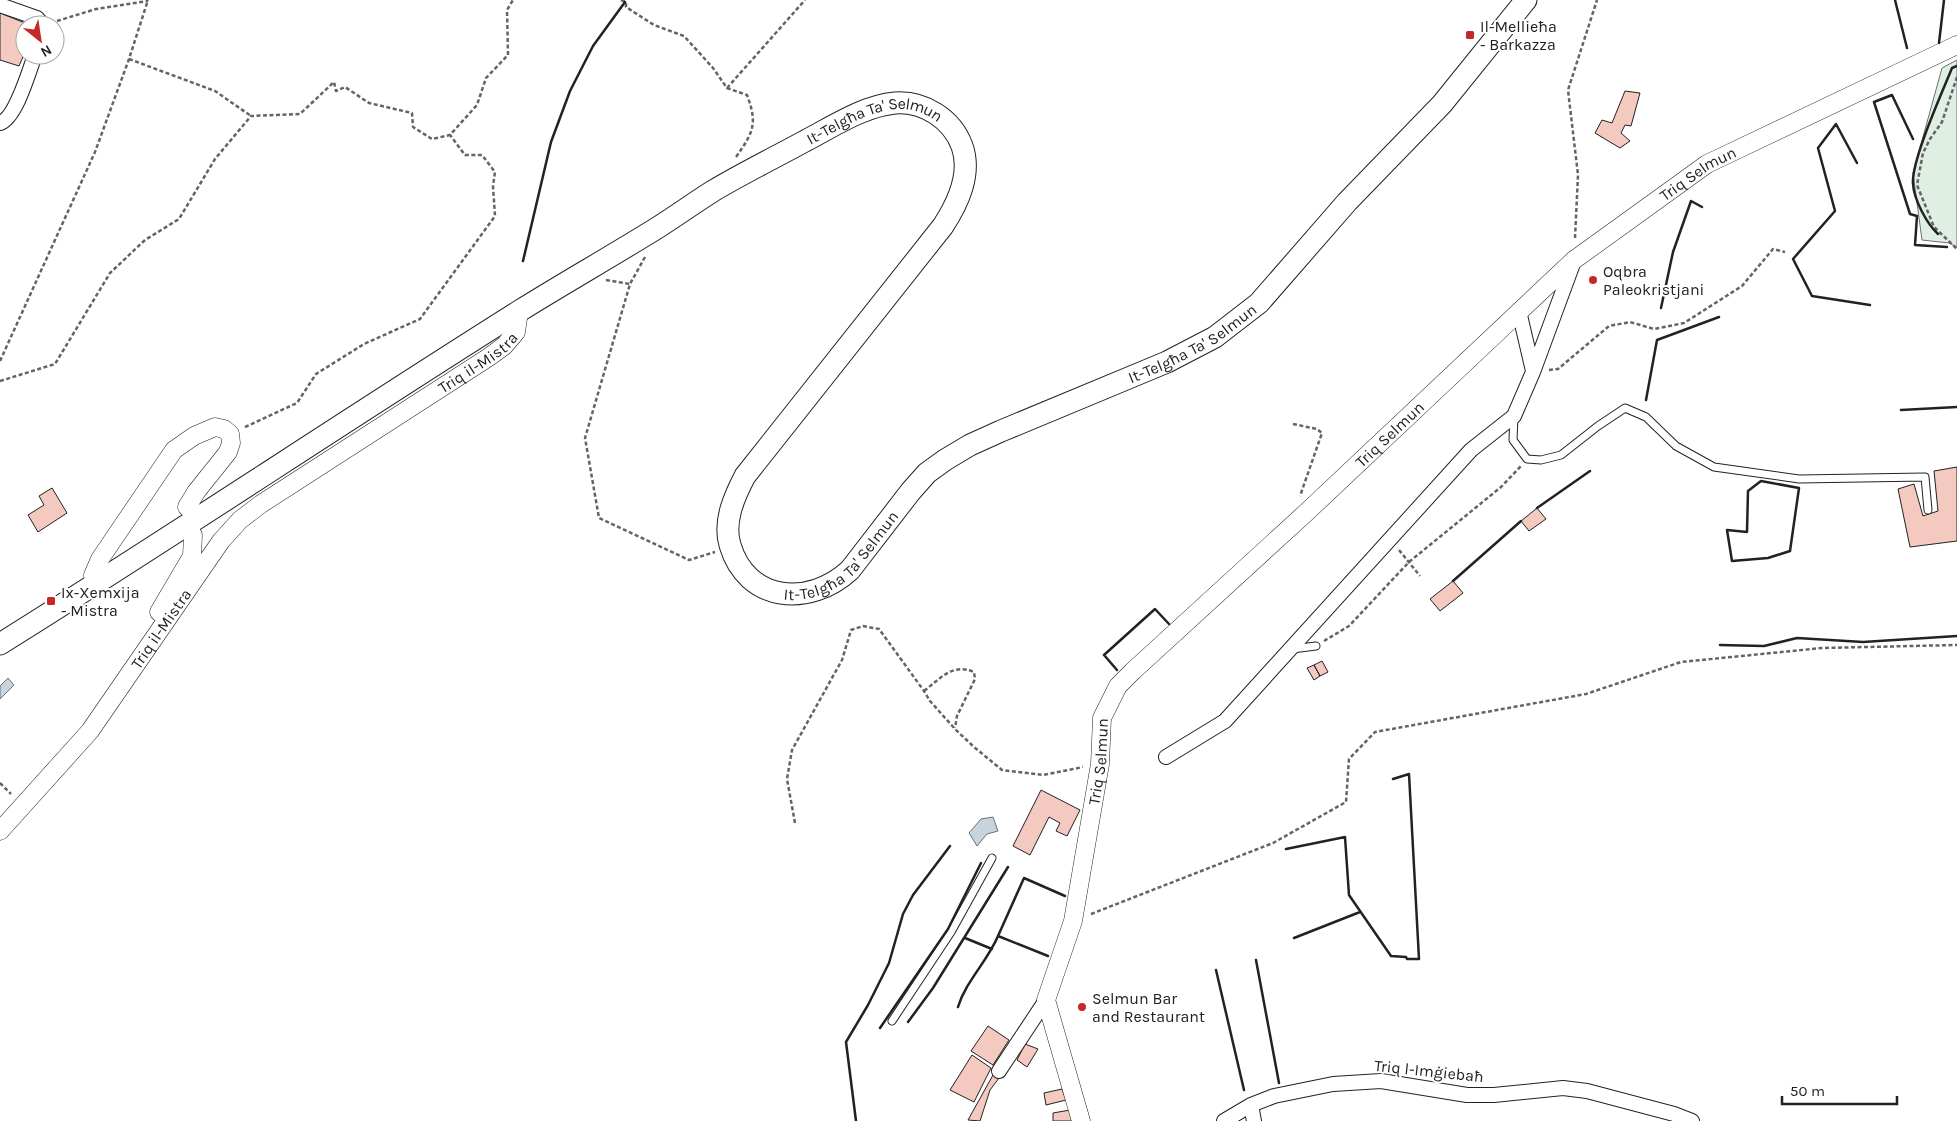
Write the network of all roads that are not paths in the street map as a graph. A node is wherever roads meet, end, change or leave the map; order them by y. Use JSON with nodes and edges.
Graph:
{"nodes":[{"id":1,"x":1526,"y":0,"type":"edge"},
{"id":2,"x":0,"y":5,"type":"edge"},
{"id":3,"x":28,"y":15,"type":"edge"},
{"id":4,"x":1957,"y":45,"type":"edge"},
{"id":5,"x":31,"y":65,"type":"edge"},
{"id":6,"x":2,"y":122,"type":"edge"},
{"id":7,"x":1574,"y":260,"type":"junction"},
{"id":8,"x":519,"y":311,"type":"junction"},
{"id":9,"x":1519,"y":311,"type":"junction"},
{"id":10,"x":1533,"y":372,"type":"junction"},
{"id":11,"x":1514,"y":416,"type":"junction"},
{"id":12,"x":186,"y":507,"type":"dead end"},
{"id":13,"x":1928,"y":510,"type":"dead end"},
{"id":14,"x":193,"y":535,"type":"dead end"},
{"id":15,"x":95,"y":585,"type":"junction"},
{"id":16,"x":0,"y":644,"type":"edge"},
{"id":17,"x":1316,"y":646,"type":"road end"},
{"id":18,"x":1290,"y":650,"type":"junction"},
{"id":19,"x":90,"y":732,"type":"junction"},
{"id":20,"x":1166,"y":757,"type":"dead end"},
{"id":21,"x":0,"y":831,"type":"edge"},
{"id":22,"x":992,"y":858,"type":"dead end"},
{"id":23,"x":1046,"y":1000,"type":"junction"},
{"id":24,"x":892,"y":1021,"type":"dead end"},
{"id":25,"x":999,"y":1070,"type":"dead end"},
{"id":26,"x":1252,"y":1105,"type":"junction"},
{"id":27,"x":1081,"y":1121,"type":"edge"},
{"id":28,"x":1224,"y":1121,"type":"edge"},
{"id":29,"x":1254,"y":1121,"type":"edge"},
{"id":30,"x":1692,"y":1121,"type":"edge"}],
"edges":[{"from":1,"to":8,"type":"main road","name":"It-Telgħa Ta' Selmun"},
{"from":2,"to":3,"type":"street"},
{"from":4,"to":7,"type":"street","name":"Triq Selmun"},
{"from":5,"to":6,"type":"street"},
{"from":7,"to":9,"type":"street","name":"Triq Selmun"},
{"from":7,"to":10,"type":"street"},
{"from":8,"to":15,"type":"main road","name":"Triq il-Mistra"},
{"from":8,"to":19,"type":"street","name":"Triq il-Mistra"},
{"from":9,"to":10,"type":"street"},
{"from":9,"to":23,"type":"street","name":"Triq Selmun"},
{"from":10,"to":11,"type":"street"},
{"from":11,"to":13,"type":"lane"},
{"from":11,"to":18,"type":"street"},
{"from":12,"to":15,"type":"street"},
{"from":14,"to":19,"type":"street","name":"Triq il-Mistra"},
{"from":15,"to":16,"type":"main road","name":"Triq il-Mistra"},
{"from":17,"to":18,"type":"lane"},
{"from":18,"to":20,"type":"street"},
{"from":19,"to":21,"type":"street","name":"Triq il-Mistra"},
{"from":22,"to":24,"type":"lane"},
{"from":23,"to":25,"type":"street","name":"Triq Selmun"},
{"from":23,"to":27,"type":"street"},
{"from":26,"to":28,"type":"street","name":"Triq l-Imġiebaħ"},
{"from":26,"to":29,"type":"street"},
{"from":26,"to":30,"type":"street","name":"Triq l-Imġiebaħ"}]}
